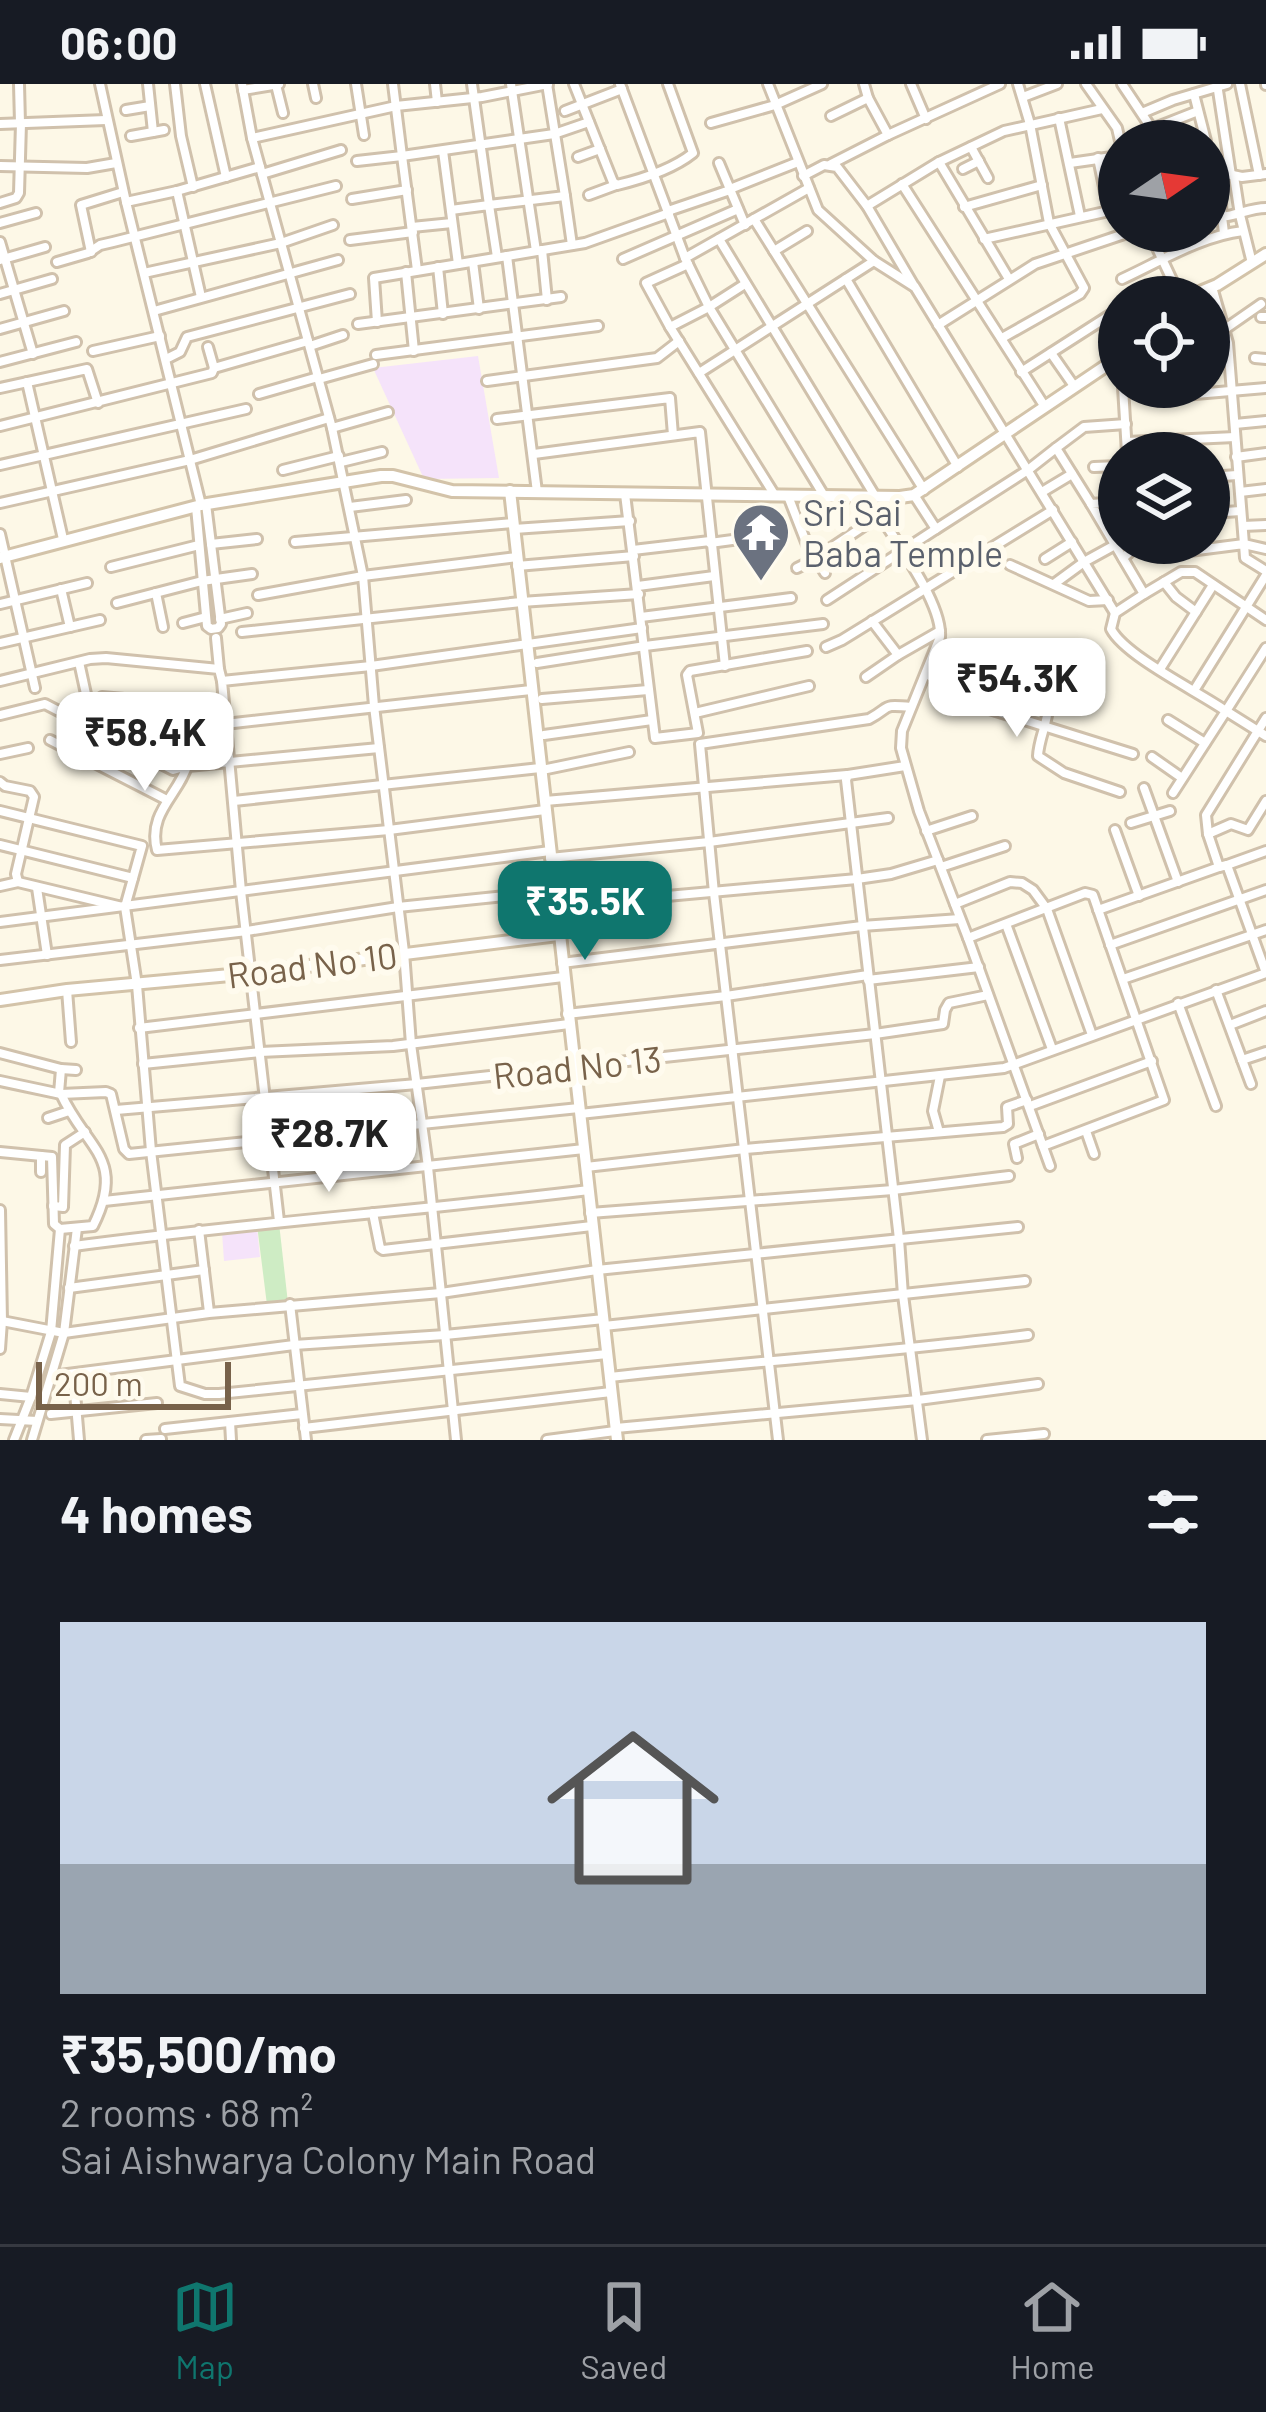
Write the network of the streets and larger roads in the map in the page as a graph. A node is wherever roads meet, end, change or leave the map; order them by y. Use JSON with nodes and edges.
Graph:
{"nodes":[{"id":1,"x":19,"y":84,"type":"edge"},
{"id":2,"x":100,"y":84,"type":"edge"},
{"id":3,"x":148,"y":84,"type":"edge"},
{"id":4,"x":175,"y":84,"type":"edge"},
{"id":5,"x":205,"y":84,"type":"edge"},
{"id":6,"x":278,"y":84,"type":"edge"},
{"id":7,"x":313,"y":84,"type":"edge"},
{"id":8,"x":356,"y":84,"type":"edge"},
{"id":9,"x":393,"y":84,"type":"edge"},
{"id":10,"x":435,"y":84,"type":"edge"},
{"id":11,"x":472,"y":84,"type":"edge"},
{"id":12,"x":548,"y":84,"type":"edge"},
{"id":13,"x":574,"y":84,"type":"edge"},
{"id":14,"x":768,"y":84,"type":"edge"},
{"id":15,"x":822,"y":84,"type":"edge"},
{"id":16,"x":864,"y":84,"type":"edge"},
{"id":17,"x":926,"y":84,"type":"edge"},
{"id":18,"x":1000,"y":84,"type":"edge"},
{"id":19,"x":1018,"y":84,"type":"edge"},
{"id":20,"x":1086,"y":84,"type":"edge"},
{"id":21,"x":1122,"y":84,"type":"edge"},
{"id":22,"x":1240,"y":84,"type":"edge"},
{"id":23,"x":673,"y":85,"type":"edge"},
{"id":24,"x":1055,"y":85,"type":"edge"},
{"id":25,"x":1221,"y":85,"type":"edge"},
{"id":26,"x":243,"y":87,"type":"edge"},
{"id":27,"x":621,"y":87,"type":"edge"},
{"id":28,"x":912,"y":87,"type":"edge"},
{"id":29,"x":511,"y":88,"type":"edge"},
{"id":30,"x":1194,"y":94,"type":"junction"},
{"id":31,"x":1023,"y":97,"type":"junction"},
{"id":32,"x":316,"y":98,"type":"dead end"},
{"id":33,"x":473,"y":98,"type":"junction"},
{"id":34,"x":868,"y":98,"type":"junction"},
{"id":35,"x":436,"y":102,"type":"junction"},
{"id":36,"x":582,"y":104,"type":"junction"},
{"id":37,"x":776,"y":105,"type":"junction"},
{"id":38,"x":150,"y":106,"type":"junction"},
{"id":39,"x":396,"y":106,"type":"junction"},
{"id":40,"x":1102,"y":109,"type":"junction"},
{"id":41,"x":126,"y":110,"type":"dead end"},
{"id":42,"x":565,"y":111,"type":"dead end"},
{"id":43,"x":1198,"y":111,"type":"junction"},
{"id":44,"x":284,"y":113,"type":"dead end"},
{"id":45,"x":360,"y":113,"type":"junction"},
{"id":46,"x":1142,"y":113,"type":"junction"},
{"id":47,"x":831,"y":116,"type":"dead end"},
{"id":48,"x":1059,"y":118,"type":"junction"},
{"id":49,"x":926,"y":119,"type":"junction"},
{"id":50,"x":106,"y":120,"type":"junction"},
{"id":51,"x":1111,"y":120,"type":"edge"},
{"id":52,"x":1147,"y":120,"type":"edge"},
{"id":53,"x":1174,"y":120,"type":"edge"},
{"id":54,"x":1201,"y":120,"type":"edge"},
{"id":55,"x":1225,"y":120,"type":"edge"},
{"id":56,"x":589,"y":122,"type":"junction"},
{"id":57,"x":20,"y":123,"type":"junction"},
{"id":58,"x":711,"y":123,"type":"dead end"},
{"id":59,"x":0,"y":124,"type":"edge"},
{"id":60,"x":1030,"y":124,"type":"junction"},
{"id":61,"x":1250,"y":125,"type":"junction"},
{"id":62,"x":1266,"y":127,"type":"edge"},
{"id":63,"x":164,"y":130,"type":"dead end"},
{"id":64,"x":153,"y":132,"type":"junction"},
{"id":65,"x":554,"y":134,"type":"junction"},
{"id":66,"x":364,"y":135,"type":"dead end"},
{"id":67,"x":888,"y":135,"type":"junction"},
{"id":68,"x":130,"y":136,"type":"dead end"},
{"id":69,"x":252,"y":138,"type":"junction"},
{"id":70,"x":518,"y":139,"type":"junction"},
{"id":71,"x":480,"y":145,"type":"junction"},
{"id":72,"x":971,"y":147,"type":"junction"},
{"id":73,"x":600,"y":148,"type":"junction"},
{"id":74,"x":341,"y":150,"type":"dead end"},
{"id":75,"x":443,"y":151,"type":"junction"},
{"id":76,"x":401,"y":156,"type":"junction"},
{"id":77,"x":578,"y":158,"type":"dead end"},
{"id":78,"x":1098,"y":158,"type":"edge"},
{"id":79,"x":979,"y":160,"type":"junction"},
{"id":80,"x":1230,"y":160,"type":"edge"},
{"id":81,"x":357,"y":161,"type":"dead end"},
{"id":82,"x":799,"y":162,"type":"junction"},
{"id":83,"x":938,"y":162,"type":"junction"},
{"id":84,"x":116,"y":163,"type":"junction"},
{"id":85,"x":719,"y":163,"type":"dead end"},
{"id":86,"x":1070,"y":163,"type":"junction"},
{"id":87,"x":830,"y":164,"type":"junction"},
{"id":88,"x":20,"y":165,"type":"junction"},
{"id":89,"x":0,"y":166,"type":"edge"},
{"id":90,"x":963,"y":169,"type":"dead end"},
{"id":91,"x":261,"y":171,"type":"junction"},
{"id":92,"x":655,"y":173,"type":"junction"},
{"id":93,"x":1262,"y":175,"type":"edge"},
{"id":94,"x":803,"y":176,"type":"junction"},
{"id":95,"x":1232,"y":176,"type":"junction"},
{"id":96,"x":226,"y":177,"type":"junction"},
{"id":97,"x":988,"y":178,"type":"dead end"},
{"id":98,"x":617,"y":184,"type":"junction"},
{"id":99,"x":902,"y":184,"type":"junction"},
{"id":100,"x":1042,"y":184,"type":"junction"},
{"id":101,"x":336,"y":186,"type":"dead end"},
{"id":102,"x":193,"y":187,"type":"junction"},
{"id":103,"x":809,"y":188,"type":"junction"},
{"id":104,"x":406,"y":190,"type":"junction"},
{"id":105,"x":730,"y":190,"type":"junction"},
{"id":106,"x":177,"y":191,"type":"junction"},
{"id":107,"x":590,"y":195,"type":"dead end"},
{"id":108,"x":566,"y":196,"type":"junction"},
{"id":109,"x":124,"y":197,"type":"junction"},
{"id":110,"x":352,"y":199,"type":"dead end"},
{"id":111,"x":528,"y":201,"type":"junction"},
{"id":112,"x":0,"y":203,"type":"edge"},
{"id":113,"x":270,"y":204,"type":"junction"},
{"id":114,"x":489,"y":205,"type":"junction"},
{"id":115,"x":867,"y":206,"type":"junction"},
{"id":116,"x":964,"y":207,"type":"junction"},
{"id":117,"x":1266,"y":208,"type":"edge"},
{"id":118,"x":738,"y":209,"type":"junction"},
{"id":119,"x":451,"y":210,"type":"junction"},
{"id":120,"x":669,"y":212,"type":"junction"},
{"id":121,"x":36,"y":213,"type":"dead end"},
{"id":122,"x":1098,"y":213,"type":"edge"},
{"id":123,"x":1240,"y":214,"type":"junction"},
{"id":124,"x":1230,"y":216,"type":"edge"},
{"id":125,"x":1080,"y":217,"type":"junction"},
{"id":126,"x":754,"y":219,"type":"junction"},
{"id":127,"x":0,"y":223,"type":"edge"},
{"id":128,"x":452,"y":223,"type":"junction"},
{"id":129,"x":1049,"y":223,"type":"junction"},
{"id":130,"x":185,"y":225,"type":"junction"},
{"id":131,"x":333,"y":225,"type":"dead end"},
{"id":132,"x":745,"y":225,"type":"junction"},
{"id":133,"x":412,"y":229,"type":"junction"},
{"id":134,"x":807,"y":231,"type":"dead end"},
{"id":135,"x":1243,"y":231,"type":"junction"},
{"id":136,"x":1230,"y":232,"type":"edge"},
{"id":137,"x":677,"y":235,"type":"junction"},
{"id":138,"x":135,"y":238,"type":"junction"},
{"id":139,"x":719,"y":239,"type":"junction"},
{"id":140,"x":984,"y":239,"type":"junction"},
{"id":141,"x":350,"y":240,"type":"dead end"},
{"id":142,"x":0,"y":242,"type":"edge"},
{"id":143,"x":280,"y":243,"type":"junction"},
{"id":144,"x":1098,"y":244,"type":"edge"},
{"id":145,"x":572,"y":245,"type":"junction"},
{"id":146,"x":45,"y":247,"type":"dead end"},
{"id":147,"x":539,"y":250,"type":"junction"},
{"id":148,"x":774,"y":251,"type":"junction"},
{"id":149,"x":92,"y":252,"type":"junction"},
{"id":150,"x":1159,"y":252,"type":"edge"},
{"id":151,"x":1181,"y":252,"type":"edge"},
{"id":152,"x":1063,"y":253,"type":"junction"},
{"id":153,"x":1266,"y":254,"type":"edge"},
{"id":154,"x":502,"y":257,"type":"junction"},
{"id":155,"x":3,"y":259,"type":"edge"},
{"id":156,"x":623,"y":259,"type":"dead end"},
{"id":157,"x":338,"y":260,"type":"dead end"},
{"id":158,"x":874,"y":260,"type":"junction"},
{"id":159,"x":1163,"y":260,"type":"junction"},
{"id":160,"x":687,"y":261,"type":"junction"},
{"id":161,"x":57,"y":262,"type":"dead end"},
{"id":162,"x":195,"y":262,"type":"junction"},
{"id":163,"x":472,"y":262,"type":"junction"},
{"id":164,"x":1252,"y":262,"type":"junction"},
{"id":165,"x":458,"y":264,"type":"junction"},
{"id":166,"x":438,"y":267,"type":"junction"},
{"id":167,"x":417,"y":270,"type":"junction"},
{"id":168,"x":406,"y":272,"type":"junction"},
{"id":169,"x":1210,"y":272,"type":"dead end"},
{"id":170,"x":144,"y":273,"type":"junction"},
{"id":171,"x":290,"y":273,"type":"junction"},
{"id":172,"x":1128,"y":276,"type":"edge"},
{"id":173,"x":1172,"y":276,"type":"edge"},
{"id":174,"x":1211,"y":276,"type":"edge"},
{"id":175,"x":1230,"y":276,"type":"edge"},
{"id":176,"x":52,"y":279,"type":"dead end"},
{"id":177,"x":846,"y":279,"type":"junction"},
{"id":178,"x":1009,"y":279,"type":"junction"},
{"id":179,"x":745,"y":284,"type":"junction"},
{"id":180,"x":915,"y":287,"type":"junction"},
{"id":181,"x":16,"y":290,"type":"junction"},
{"id":182,"x":0,"y":294,"type":"edge"},
{"id":183,"x":350,"y":295,"type":"dead end"},
{"id":184,"x":201,"y":297,"type":"junction"},
{"id":185,"x":561,"y":297,"type":"dead end"},
{"id":186,"x":547,"y":299,"type":"junction"},
{"id":187,"x":977,"y":300,"type":"junction"},
{"id":188,"x":808,"y":302,"type":"junction"},
{"id":189,"x":513,"y":304,"type":"junction"},
{"id":190,"x":1261,"y":304,"type":"dead end"},
{"id":191,"x":299,"y":308,"type":"junction"},
{"id":192,"x":709,"y":308,"type":"junction"},
{"id":193,"x":479,"y":309,"type":"junction"},
{"id":194,"x":64,"y":310,"type":"dead end"},
{"id":195,"x":154,"y":311,"type":"junction"},
{"id":196,"x":443,"y":314,"type":"junction"},
{"id":197,"x":410,"y":318,"type":"junction"},
{"id":198,"x":24,"y":322,"type":"junction"},
{"id":199,"x":377,"y":322,"type":"junction"},
{"id":200,"x":1098,"y":323,"type":"edge"},
{"id":201,"x":358,"y":324,"type":"dead end"},
{"id":202,"x":938,"y":325,"type":"junction"},
{"id":203,"x":1230,"y":325,"type":"edge"},
{"id":204,"x":598,"y":326,"type":"dead end"},
{"id":205,"x":772,"y":326,"type":"junction"},
{"id":206,"x":670,"y":327,"type":"junction"},
{"id":207,"x":0,"y":328,"type":"edge"},
{"id":208,"x":344,"y":335,"type":"dead end"},
{"id":209,"x":160,"y":336,"type":"junction"},
{"id":210,"x":517,"y":338,"type":"junction"},
{"id":211,"x":1002,"y":338,"type":"junction"},
{"id":212,"x":679,"y":341,"type":"junction"},
{"id":213,"x":76,"y":342,"type":"dead end"},
{"id":214,"x":309,"y":343,"type":"junction"},
{"id":215,"x":208,"y":347,"type":"dead end"},
{"id":216,"x":736,"y":349,"type":"junction"},
{"id":217,"x":93,"y":351,"type":"dead end"},
{"id":218,"x":414,"y":351,"type":"junction"},
{"id":219,"x":1051,"y":352,"type":"junction"},
{"id":220,"x":34,"y":354,"type":"junction"},
{"id":221,"x":166,"y":358,"type":"junction"},
{"id":222,"x":0,"y":362,"type":"edge"},
{"id":223,"x":1230,"y":367,"type":"edge"},
{"id":224,"x":214,"y":368,"type":"junction"},
{"id":225,"x":1098,"y":371,"type":"edge"},
{"id":226,"x":1021,"y":372,"type":"junction"},
{"id":227,"x":699,"y":373,"type":"junction"},
{"id":228,"x":523,"y":376,"type":"junction"},
{"id":229,"x":318,"y":378,"type":"junction"},
{"id":230,"x":487,"y":381,"type":"dead end"},
{"id":231,"x":27,"y":382,"type":"junction"},
{"id":232,"x":172,"y":385,"type":"junction"},
{"id":233,"x":1074,"y":386,"type":"junction"},
{"id":234,"x":0,"y":388,"type":"edge"},
{"id":235,"x":1266,"y":388,"type":"edge"},
{"id":236,"x":1230,"y":390,"type":"edge"},
{"id":237,"x":1233,"y":390,"type":"junction"},
{"id":238,"x":259,"y":394,"type":"dead end"},
{"id":239,"x":98,"y":403,"type":"junction"},
{"id":240,"x":1045,"y":406,"type":"junction"},
{"id":241,"x":1125,"y":408,"type":"edge"},
{"id":242,"x":246,"y":409,"type":"dead end"},
{"id":243,"x":388,"y":412,"type":"dead end"},
{"id":244,"x":528,"y":415,"type":"junction"},
{"id":245,"x":35,"y":418,"type":"junction"},
{"id":246,"x":497,"y":419,"type":"dead end"},
{"id":247,"x":1266,"y":422,"type":"edge"},
{"id":248,"x":331,"y":423,"type":"junction"},
{"id":249,"x":1126,"y":424,"type":"junction"},
{"id":250,"x":1235,"y":424,"type":"junction"},
{"id":251,"x":182,"y":425,"type":"junction"},
{"id":252,"x":0,"y":426,"type":"edge"},
{"id":253,"x":1126,"y":432,"type":"edge"},
{"id":254,"x":1006,"y":433,"type":"junction"},
{"id":255,"x":674,"y":435,"type":"junction"},
{"id":256,"x":1230,"y":437,"type":"edge"},
{"id":257,"x":1235,"y":437,"type":"junction"},
{"id":258,"x":1056,"y":448,"type":"junction"},
{"id":259,"x":382,"y":452,"type":"dead end"},
{"id":260,"x":534,"y":454,"type":"junction"},
{"id":261,"x":1266,"y":454,"type":"edge"},
{"id":262,"x":44,"y":455,"type":"junction"},
{"id":263,"x":1236,"y":457,"type":"junction"},
{"id":264,"x":340,"y":459,"type":"junction"},
{"id":265,"x":190,"y":460,"type":"junction"},
{"id":266,"x":0,"y":465,"type":"edge"},
{"id":267,"x":958,"y":467,"type":"junction"},
{"id":268,"x":1094,"y":467,"type":"dead end"},
{"id":269,"x":1098,"y":467,"type":"edge"},
{"id":270,"x":283,"y":470,"type":"dead end"},
{"id":271,"x":1028,"y":470,"type":"junction"},
{"id":272,"x":1072,"y":474,"type":"junction"},
{"id":273,"x":1230,"y":476,"type":"edge"},
{"id":274,"x":1238,"y":476,"type":"junction"},
{"id":275,"x":345,"y":479,"type":"junction"},
{"id":276,"x":1266,"y":489,"type":"edge"},
{"id":277,"x":510,"y":491,"type":"junction"},
{"id":278,"x":52,"y":492,"type":"junction"},
{"id":279,"x":537,"y":492,"type":"junction"},
{"id":280,"x":919,"y":492,"type":"junction"},
{"id":281,"x":1042,"y":492,"type":"junction"},
{"id":282,"x":1240,"y":492,"type":"junction"},
{"id":283,"x":706,"y":493,"type":"junction"},
{"id":284,"x":626,"y":494,"type":"junction"},
{"id":285,"x":780,"y":494,"type":"junction"},
{"id":286,"x":823,"y":494,"type":"junction"},
{"id":287,"x":871,"y":496,"type":"junction"},
{"id":288,"x":406,"y":500,"type":"dead end"},
{"id":289,"x":0,"y":503,"type":"edge"},
{"id":290,"x":1091,"y":504,"type":"junction"},
{"id":291,"x":1098,"y":504,"type":"edge"},
{"id":292,"x":350,"y":507,"type":"junction"},
{"id":293,"x":202,"y":510,"type":"junction"},
{"id":294,"x":1053,"y":510,"type":"junction"},
{"id":295,"x":1241,"y":511,"type":"junction"},
{"id":296,"x":1230,"y":512,"type":"edge"},
{"id":297,"x":879,"y":516,"type":"junction"},
{"id":298,"x":1098,"y":516,"type":"edge"},
{"id":299,"x":630,"y":521,"type":"junction"},
{"id":300,"x":1266,"y":525,"type":"edge"},
{"id":301,"x":513,"y":526,"type":"junction"},
{"id":302,"x":1243,"y":526,"type":"junction"},
{"id":303,"x":937,"y":529,"type":"junction"},
{"id":304,"x":0,"y":534,"type":"edge"},
{"id":305,"x":777,"y":534,"type":"dead end"},
{"id":306,"x":257,"y":538,"type":"dead end"},
{"id":307,"x":63,"y":539,"type":"junction"},
{"id":308,"x":356,"y":539,"type":"junction"},
{"id":309,"x":295,"y":542,"type":"dead end"},
{"id":310,"x":710,"y":542,"type":"junction"},
{"id":311,"x":1072,"y":542,"type":"junction"},
{"id":312,"x":199,"y":544,"type":"junction"},
{"id":313,"x":211,"y":544,"type":"junction"},
{"id":314,"x":1244,"y":544,"type":"junction"},
{"id":315,"x":1230,"y":546,"type":"edge"},
{"id":316,"x":1266,"y":549,"type":"edge"},
{"id":317,"x":902,"y":552,"type":"junction"},
{"id":318,"x":633,"y":553,"type":"junction"},
{"id":319,"x":1098,"y":554,"type":"edge"},
{"id":320,"x":3,"y":557,"type":"edge"},
{"id":321,"x":814,"y":559,"type":"junction"},
{"id":322,"x":1045,"y":559,"type":"dead end"},
{"id":323,"x":517,"y":561,"type":"junction"},
{"id":324,"x":1084,"y":562,"type":"junction"},
{"id":325,"x":1126,"y":564,"type":"edge"},
{"id":326,"x":1010,"y":565,"type":"dead end"},
{"id":327,"x":111,"y":567,"type":"dead end"},
{"id":328,"x":797,"y":568,"type":"dead end"},
{"id":329,"x":825,"y":573,"type":"dead end"},
{"id":330,"x":1266,"y":573,"type":"edge"},
{"id":331,"x":251,"y":574,"type":"dead end"},
{"id":332,"x":714,"y":575,"type":"junction"},
{"id":333,"x":363,"y":576,"type":"junction"},
{"id":334,"x":216,"y":580,"type":"junction"},
{"id":335,"x":202,"y":581,"type":"junction"},
{"id":336,"x":1164,"y":582,"type":"junction"},
{"id":337,"x":87,"y":583,"type":"dead end"},
{"id":338,"x":1054,"y":584,"type":"junction"},
{"id":339,"x":1214,"y":585,"type":"junction"},
{"id":340,"x":61,"y":589,"type":"junction"},
{"id":341,"x":925,"y":589,"type":"junction"},
{"id":342,"x":638,"y":590,"type":"junction"},
{"id":343,"x":157,"y":593,"type":"junction"},
{"id":344,"x":1144,"y":594,"type":"junction"},
{"id":345,"x":258,"y":595,"type":"dead end"},
{"id":346,"x":791,"y":598,"type":"dead end"},
{"id":347,"x":827,"y":600,"type":"dead end"},
{"id":348,"x":1108,"y":600,"type":"junction"},
{"id":349,"x":15,"y":601,"type":"junction"},
{"id":350,"x":521,"y":602,"type":"junction"},
{"id":351,"x":118,"y":603,"type":"dead end"},
{"id":352,"x":0,"y":604,"type":"edge"},
{"id":353,"x":1247,"y":607,"type":"junction"},
{"id":354,"x":718,"y":608,"type":"junction"},
{"id":355,"x":1196,"y":612,"type":"junction"},
{"id":356,"x":1115,"y":613,"type":"junction"},
{"id":357,"x":247,"y":614,"type":"dead end"},
{"id":358,"x":641,"y":616,"type":"junction"},
{"id":359,"x":206,"y":617,"type":"junction"},
{"id":360,"x":220,"y":619,"type":"junction"},
{"id":361,"x":100,"y":620,"type":"dead end"},
{"id":362,"x":367,"y":620,"type":"junction"},
{"id":363,"x":1266,"y":620,"type":"edge"},
{"id":364,"x":872,"y":621,"type":"junction"},
{"id":365,"x":183,"y":622,"type":"dead end"},
{"id":366,"x":823,"y":624,"type":"dead end"},
{"id":367,"x":70,"y":627,"type":"junction"},
{"id":368,"x":163,"y":627,"type":"dead end"},
{"id":369,"x":642,"y":628,"type":"junction"},
{"id":370,"x":941,"y":630,"type":"junction"},
{"id":371,"x":242,"y":632,"type":"dead end"},
{"id":372,"x":24,"y":638,"type":"junction"},
{"id":373,"x":217,"y":638,"type":"dead end"},
{"id":374,"x":720,"y":639,"type":"junction"},
{"id":375,"x":0,"y":643,"type":"edge"},
{"id":376,"x":526,"y":644,"type":"junction"},
{"id":377,"x":645,"y":646,"type":"junction"},
{"id":378,"x":826,"y":647,"type":"dead end"},
{"id":379,"x":1266,"y":648,"type":"edge"},
{"id":380,"x":807,"y":651,"type":"dead end"},
{"id":381,"x":936,"y":651,"type":"junction"},
{"id":382,"x":898,"y":655,"type":"junction"},
{"id":383,"x":79,"y":662,"type":"junction"},
{"id":384,"x":537,"y":663,"type":"dead end"},
{"id":385,"x":371,"y":666,"type":"junction"},
{"id":386,"x":725,"y":666,"type":"junction"},
{"id":387,"x":220,"y":669,"type":"junction"},
{"id":388,"x":1160,"y":669,"type":"junction"},
{"id":389,"x":32,"y":673,"type":"junction"},
{"id":390,"x":927,"y":674,"type":"junction"},
{"id":391,"x":866,"y":677,"type":"dead end"},
{"id":392,"x":0,"y":681,"type":"edge"},
{"id":393,"x":222,"y":681,"type":"junction"},
{"id":394,"x":809,"y":686,"type":"dead end"},
{"id":395,"x":35,"y":688,"type":"dead end"},
{"id":396,"x":1195,"y":689,"type":"junction"},
{"id":397,"x":531,"y":690,"type":"junction"},
{"id":398,"x":649,"y":690,"type":"junction"},
{"id":399,"x":86,"y":694,"type":"dead end"},
{"id":400,"x":102,"y":697,"type":"dead end"},
{"id":401,"x":122,"y":699,"type":"junction"},
{"id":402,"x":542,"y":699,"type":"dead end"},
{"id":403,"x":157,"y":702,"type":"junction"},
{"id":404,"x":194,"y":705,"type":"junction"},
{"id":405,"x":374,"y":706,"type":"junction"},
{"id":406,"x":911,"y":707,"type":"junction"},
{"id":407,"x":224,"y":708,"type":"junction"},
{"id":408,"x":1226,"y":710,"type":"junction"},
{"id":409,"x":695,"y":713,"type":"junction"},
{"id":410,"x":0,"y":715,"type":"edge"},
{"id":411,"x":1266,"y":718,"type":"edge"},
{"id":412,"x":652,"y":720,"type":"junction"},
{"id":413,"x":1168,"y":720,"type":"dead end"},
{"id":414,"x":119,"y":722,"type":"dead end"},
{"id":415,"x":225,"y":724,"type":"junction"},
{"id":416,"x":1044,"y":726,"type":"junction"},
{"id":417,"x":1262,"y":734,"type":"edge"},
{"id":418,"x":544,"y":735,"type":"dead end"},
{"id":419,"x":50,"y":740,"type":"dead end"},
{"id":420,"x":154,"y":740,"type":"dead end"},
{"id":421,"x":1205,"y":743,"type":"junction"},
{"id":422,"x":28,"y":748,"type":"dead end"},
{"id":423,"x":380,"y":748,"type":"junction"},
{"id":424,"x":629,"y":752,"type":"dead end"},
{"id":425,"x":0,"y":754,"type":"edge"},
{"id":426,"x":1133,"y":754,"type":"dead end"},
{"id":427,"x":1152,"y":757,"type":"dead end"},
{"id":428,"x":230,"y":762,"type":"junction"},
{"id":429,"x":188,"y":766,"type":"junction"},
{"id":430,"x":905,"y":766,"type":"junction"},
{"id":431,"x":540,"y":769,"type":"junction"},
{"id":432,"x":848,"y":775,"type":"junction"},
{"id":433,"x":1182,"y":778,"type":"junction"},
{"id":434,"x":0,"y":782,"type":"edge"},
{"id":435,"x":702,"y":785,"type":"junction"},
{"id":436,"x":384,"y":786,"type":"junction"},
{"id":437,"x":1144,"y":788,"type":"dead end"},
{"id":438,"x":1120,"y":792,"type":"dead end"},
{"id":439,"x":1173,"y":794,"type":"dead end"},
{"id":440,"x":166,"y":800,"type":"junction"},
{"id":441,"x":234,"y":801,"type":"junction"},
{"id":442,"x":1266,"y":801,"type":"edge"},
{"id":443,"x":544,"y":805,"type":"junction"},
{"id":444,"x":1170,"y":811,"type":"dead end"},
{"id":445,"x":0,"y":812,"type":"edge"},
{"id":446,"x":972,"y":816,"type":"dead end"},
{"id":447,"x":1154,"y":816,"type":"junction"},
{"id":448,"x":29,"y":818,"type":"junction"},
{"id":449,"x":888,"y":818,"type":"dead end"},
{"id":450,"x":851,"y":823,"type":"junction"},
{"id":451,"x":1131,"y":823,"type":"dead end"},
{"id":452,"x":389,"y":830,"type":"junction"},
{"id":453,"x":1114,"y":830,"type":"dead end"},
{"id":454,"x":926,"y":831,"type":"junction"},
{"id":455,"x":1208,"y":833,"type":"junction"},
{"id":456,"x":709,"y":842,"type":"junction"},
{"id":457,"x":236,"y":844,"type":"junction"},
{"id":458,"x":0,"y":845,"type":"edge"},
{"id":459,"x":1005,"y":846,"type":"dead end"},
{"id":460,"x":1266,"y":850,"type":"edge"},
{"id":461,"x":21,"y":851,"type":"junction"},
{"id":462,"x":550,"y":854,"type":"junction"},
{"id":463,"x":939,"y":864,"type":"junction"},
{"id":464,"x":1223,"y":866,"type":"junction"},
{"id":465,"x":394,"y":872,"type":"junction"},
{"id":466,"x":133,"y":878,"type":"junction"},
{"id":467,"x":857,"y":879,"type":"junction"},
{"id":468,"x":18,"y":882,"type":"junction"},
{"id":469,"x":1178,"y":882,"type":"junction"},
{"id":470,"x":0,"y":886,"type":"edge"},
{"id":471,"x":37,"y":888,"type":"junction"},
{"id":472,"x":1266,"y":890,"type":"edge"},
{"id":473,"x":241,"y":891,"type":"junction"},
{"id":474,"x":554,"y":891,"type":"junction"},
{"id":475,"x":714,"y":893,"type":"junction"},
{"id":476,"x":1139,"y":896,"type":"junction"},
{"id":477,"x":1240,"y":899,"type":"junction"},
{"id":478,"x":955,"y":904,"type":"junction"},
{"id":479,"x":556,"y":906,"type":"junction"},
{"id":480,"x":398,"y":907,"type":"junction"},
{"id":481,"x":125,"y":908,"type":"junction"},
{"id":482,"x":1047,"y":909,"type":"junction"},
{"id":483,"x":1098,"y":910,"type":"junction"},
{"id":484,"x":41,"y":917,"type":"junction"},
{"id":485,"x":961,"y":920,"type":"junction"},
{"id":486,"x":0,"y":922,"type":"edge"},
{"id":487,"x":1006,"y":924,"type":"junction"},
{"id":488,"x":862,"y":926,"type":"junction"},
{"id":489,"x":1266,"y":929,"type":"edge"},
{"id":490,"x":247,"y":932,"type":"junction"},
{"id":491,"x":1253,"y":934,"type":"junction"},
{"id":492,"x":558,"y":935,"type":"junction"},
{"id":493,"x":968,"y":938,"type":"junction"},
{"id":494,"x":130,"y":944,"type":"junction"},
{"id":495,"x":721,"y":945,"type":"junction"},
{"id":496,"x":1110,"y":945,"type":"junction"},
{"id":497,"x":404,"y":952,"type":"junction"},
{"id":498,"x":46,"y":955,"type":"junction"},
{"id":499,"x":0,"y":960,"type":"edge"},
{"id":500,"x":562,"y":963,"type":"junction"},
{"id":501,"x":979,"y":968,"type":"junction"},
{"id":502,"x":251,"y":973,"type":"junction"},
{"id":503,"x":1266,"y":973,"type":"edge"},
{"id":504,"x":563,"y":977,"type":"junction"},
{"id":505,"x":868,"y":978,"type":"junction"},
{"id":506,"x":1123,"y":979,"type":"junction"},
{"id":507,"x":137,"y":985,"type":"junction"},
{"id":508,"x":67,"y":990,"type":"junction"},
{"id":509,"x":1216,"y":990,"type":"junction"},
{"id":510,"x":407,"y":995,"type":"junction"},
{"id":511,"x":988,"y":995,"type":"junction"},
{"id":512,"x":726,"y":996,"type":"junction"},
{"id":513,"x":0,"y":1000,"type":"edge"},
{"id":514,"x":1178,"y":1003,"type":"junction"},
{"id":515,"x":1266,"y":1011,"type":"edge"},
{"id":516,"x":255,"y":1012,"type":"junction"},
{"id":517,"x":568,"y":1019,"type":"junction"},
{"id":518,"x":1136,"y":1019,"type":"junction"},
{"id":519,"x":1230,"y":1025,"type":"junction"},
{"id":520,"x":139,"y":1028,"type":"junction"},
{"id":521,"x":875,"y":1034,"type":"junction"},
{"id":522,"x":1092,"y":1035,"type":"junction"},
{"id":523,"x":71,"y":1042,"type":"dead end"},
{"id":524,"x":411,"y":1044,"type":"junction"},
{"id":525,"x":1052,"y":1049,"type":"junction"},
{"id":526,"x":733,"y":1050,"type":"junction"},
{"id":527,"x":0,"y":1052,"type":"edge"},
{"id":528,"x":260,"y":1052,"type":"junction"},
{"id":529,"x":1266,"y":1052,"type":"edge"},
{"id":530,"x":1243,"y":1060,"type":"junction"},
{"id":531,"x":1152,"y":1061,"type":"junction"},
{"id":532,"x":142,"y":1064,"type":"junction"},
{"id":533,"x":1013,"y":1064,"type":"junction"},
{"id":534,"x":574,"y":1065,"type":"junction"},
{"id":535,"x":61,"y":1069,"type":"junction"},
{"id":536,"x":76,"y":1070,"type":"dead end"},
{"id":537,"x":940,"y":1076,"type":"junction"},
{"id":538,"x":879,"y":1080,"type":"junction"},
{"id":539,"x":0,"y":1081,"type":"edge"},
{"id":540,"x":417,"y":1084,"type":"junction"},
{"id":541,"x":1251,"y":1084,"type":"dead end"},
{"id":542,"x":60,"y":1093,"type":"junction"},
{"id":543,"x":739,"y":1095,"type":"junction"},
{"id":544,"x":266,"y":1097,"type":"junction"},
{"id":545,"x":1028,"y":1103,"type":"junction"},
{"id":546,"x":1216,"y":1106,"type":"dead end"},
{"id":547,"x":147,"y":1109,"type":"junction"},
{"id":548,"x":116,"y":1110,"type":"junction"},
{"id":549,"x":69,"y":1111,"type":"junction"},
{"id":550,"x":579,"y":1111,"type":"junction"},
{"id":551,"x":48,"y":1118,"type":"dead end"},
{"id":552,"x":423,"y":1125,"type":"junction"},
{"id":553,"x":1086,"y":1130,"type":"junction"},
{"id":554,"x":86,"y":1132,"type":"junction"},
{"id":555,"x":939,"y":1132,"type":"junction"},
{"id":556,"x":1039,"y":1134,"type":"junction"},
{"id":557,"x":886,"y":1137,"type":"junction"},
{"id":558,"x":270,"y":1140,"type":"junction"},
{"id":559,"x":1043,"y":1147,"type":"junction"},
{"id":560,"x":584,"y":1149,"type":"junction"},
{"id":561,"x":745,"y":1149,"type":"junction"},
{"id":562,"x":151,"y":1151,"type":"junction"},
{"id":563,"x":0,"y":1152,"type":"edge"},
{"id":564,"x":1094,"y":1154,"type":"dead end"},
{"id":565,"x":41,"y":1156,"type":"junction"},
{"id":566,"x":1017,"y":1159,"type":"dead end"},
{"id":567,"x":1050,"y":1166,"type":"dead end"},
{"id":568,"x":428,"y":1167,"type":"junction"},
{"id":569,"x":586,"y":1167,"type":"junction"},
{"id":570,"x":41,"y":1172,"type":"dead end"},
{"id":571,"x":1009,"y":1176,"type":"dead end"},
{"id":572,"x":275,"y":1181,"type":"junction"},
{"id":573,"x":589,"y":1190,"type":"junction"},
{"id":574,"x":893,"y":1190,"type":"junction"},
{"id":575,"x":158,"y":1196,"type":"junction"},
{"id":576,"x":751,"y":1200,"type":"junction"},
{"id":577,"x":104,"y":1202,"type":"junction"},
{"id":578,"x":53,"y":1206,"type":"junction"},
{"id":579,"x":432,"y":1209,"type":"junction"},
{"id":580,"x":0,"y":1210,"type":"edge"},
{"id":581,"x":373,"y":1214,"type":"junction"},
{"id":582,"x":591,"y":1220,"type":"junction"},
{"id":583,"x":279,"y":1221,"type":"junction"},
{"id":584,"x":1018,"y":1227,"type":"dead end"},
{"id":585,"x":60,"y":1228,"type":"junction"},
{"id":586,"x":77,"y":1228,"type":"junction"},
{"id":587,"x":199,"y":1230,"type":"junction"},
{"id":588,"x":163,"y":1234,"type":"junction"},
{"id":589,"x":898,"y":1239,"type":"junction"},
{"id":590,"x":435,"y":1243,"type":"junction"},
{"id":591,"x":74,"y":1246,"type":"junction"},
{"id":592,"x":757,"y":1254,"type":"junction"},
{"id":593,"x":204,"y":1270,"type":"junction"},
{"id":594,"x":597,"y":1270,"type":"junction"},
{"id":595,"x":166,"y":1276,"type":"junction"},
{"id":596,"x":1025,"y":1281,"type":"dead end"},
{"id":597,"x":68,"y":1288,"type":"junction"},
{"id":598,"x":441,"y":1293,"type":"junction"},
{"id":599,"x":902,"y":1295,"type":"junction"},
{"id":600,"x":290,"y":1304,"type":"junction"},
{"id":601,"x":764,"y":1310,"type":"junction"},
{"id":602,"x":209,"y":1313,"type":"junction"},
{"id":603,"x":171,"y":1317,"type":"junction"},
{"id":604,"x":2,"y":1321,"type":"edge"},
{"id":605,"x":604,"y":1322,"type":"junction"},
{"id":606,"x":51,"y":1332,"type":"junction"},
{"id":607,"x":64,"y":1333,"type":"junction"},
{"id":608,"x":445,"y":1335,"type":"junction"},
{"id":609,"x":1028,"y":1335,"type":"dead end"},
{"id":610,"x":295,"y":1345,"type":"junction"},
{"id":611,"x":0,"y":1349,"type":"edge"},
{"id":612,"x":911,"y":1350,"type":"junction"},
{"id":613,"x":607,"y":1354,"type":"junction"},
{"id":614,"x":175,"y":1359,"type":"junction"},
{"id":615,"x":768,"y":1360,"type":"junction"},
{"id":616,"x":448,"y":1370,"type":"junction"},
{"id":617,"x":52,"y":1376,"type":"junction"},
{"id":618,"x":608,"y":1377,"type":"junction"},
{"id":619,"x":1038,"y":1384,"type":"dead end"},
{"id":620,"x":299,"y":1385,"type":"junction"},
{"id":621,"x":611,"y":1392,"type":"junction"},
{"id":622,"x":75,"y":1393,"type":"dead end"},
{"id":623,"x":0,"y":1394,"type":"edge"},
{"id":624,"x":31,"y":1397,"type":"junction"},
{"id":625,"x":918,"y":1400,"type":"junction"},
{"id":626,"x":158,"y":1403,"type":"dead end"},
{"id":627,"x":76,"y":1410,"type":"junction"},
{"id":628,"x":453,"y":1411,"type":"junction"},
{"id":629,"x":775,"y":1412,"type":"junction"},
{"id":630,"x":50,"y":1414,"type":"dead end"},
{"id":631,"x":302,"y":1414,"type":"junction"},
{"id":632,"x":0,"y":1419,"type":"edge"},
{"id":633,"x":21,"y":1420,"type":"junction"},
{"id":634,"x":37,"y":1421,"type":"junction"},
{"id":635,"x":230,"y":1422,"type":"junction"},
{"id":636,"x":304,"y":1428,"type":"junction"},
{"id":637,"x":616,"y":1433,"type":"edge"},
{"id":638,"x":163,"y":1434,"type":"edge"},
{"id":639,"x":1044,"y":1434,"type":"dead end"},
{"id":640,"x":14,"y":1440,"type":"edge"},
{"id":641,"x":32,"y":1440,"type":"edge"},
{"id":642,"x":80,"y":1440,"type":"edge"},
{"id":643,"x":146,"y":1440,"type":"edge"},
{"id":644,"x":231,"y":1440,"type":"edge"},
{"id":645,"x":306,"y":1440,"type":"edge"},
{"id":646,"x":456,"y":1440,"type":"edge"},
{"id":647,"x":548,"y":1440,"type":"edge"},
{"id":648,"x":778,"y":1440,"type":"edge"},
{"id":649,"x":922,"y":1440,"type":"edge"},
{"id":650,"x":987,"y":1440,"type":"edge"}],
"edges":[{"from":1,"to":57,"type":"street"},
{"from":2,"to":50,"type":"street"},
{"from":3,"to":38,"type":"street"},
{"from":4,"to":102,"type":"street"},
{"from":5,"to":96,"type":"street"},
{"from":6,"to":26,"type":"street"},
{"from":6,"to":44,"type":"street"},
{"from":7,"to":32,"type":"street"},
{"from":8,"to":45,"type":"street"},
{"from":9,"to":39,"type":"street"},
{"from":10,"to":35,"type":"street"},
{"from":11,"to":33,"type":"street"},
{"from":12,"to":29,"type":"street"},
{"from":12,"to":65,"type":"street"},
{"from":13,"to":36,"type":"street"},
{"from":14,"to":37,"type":"street"},
{"from":15,"to":37,"type":"street"},
{"from":16,"to":34,"type":"street"},
{"from":17,"to":28,"type":"street"},
{"from":18,"to":49,"type":"street"},
{"from":19,"to":31,"type":"street"},
{"from":20,"to":40,"type":"street"},
{"from":21,"to":46,"type":"street"},
{"from":22,"to":61,"type":"street"},
{"from":23,"to":92,"type":"street"},
{"from":24,"to":31,"type":"street"},
{"from":25,"to":30,"type":"street"},
{"from":25,"to":55,"type":"street"},
{"from":26,"to":69,"type":"street"},
{"from":27,"to":36,"type":"street"},
{"from":27,"to":92,"type":"street"},
{"from":28,"to":49,"type":"street"},
{"from":29,"to":33,"type":"street"},
{"from":29,"to":70,"type":"street"},
{"from":30,"to":43,"type":"street"},
{"from":30,"to":46,"type":"street"},
{"from":31,"to":60,"type":"street"},
{"from":33,"to":35,"type":"street"},
{"from":33,"to":71,"type":"street"},
{"from":34,"to":47,"type":"street"},
{"from":34,"to":67,"type":"street"},
{"from":35,"to":39,"type":"street"},
{"from":36,"to":42,"type":"street"},
{"from":36,"to":56,"type":"street"},
{"from":37,"to":58,"type":"street"},
{"from":37,"to":82,"type":"street"},
{"from":38,"to":41,"type":"street"},
{"from":38,"to":64,"type":"street"},
{"from":39,"to":45,"type":"street"},
{"from":39,"to":76,"type":"street"},
{"from":40,"to":48,"type":"street"},
{"from":40,"to":51,"type":"street"},
{"from":43,"to":53,"type":"street"},
{"from":43,"to":54,"type":"street"},
{"from":45,"to":66,"type":"street"},
{"from":45,"to":69,"type":"street"},
{"from":46,"to":52,"type":"street"},
{"from":48,"to":60,"type":"street"},
{"from":48,"to":86,"type":"street"},
{"from":49,"to":67,"type":"street"},
{"from":50,"to":57,"type":"street"},
{"from":50,"to":84,"type":"street"},
{"from":56,"to":65,"type":"street"},
{"from":56,"to":73,"type":"street"},
{"from":57,"to":59,"type":"street"},
{"from":57,"to":88,"type":"street"},
{"from":60,"to":72,"type":"street"},
{"from":60,"to":100,"type":"street"},
{"from":61,"to":62,"type":"street"},
{"from":61,"to":93,"type":"street"},
{"from":63,"to":64,"type":"street"},
{"from":64,"to":68,"type":"street"},
{"from":65,"to":70,"type":"street"},
{"from":65,"to":108,"type":"street"},
{"from":67,"to":87,"type":"street"},
{"from":69,"to":91,"type":"street"},
{"from":70,"to":71,"type":"street"},
{"from":70,"to":111,"type":"street"},
{"from":71,"to":75,"type":"street"},
{"from":71,"to":114,"type":"street"},
{"from":72,"to":79,"type":"street"},
{"from":72,"to":83,"type":"street"},
{"from":73,"to":77,"type":"street"},
{"from":73,"to":98,"type":"street"},
{"from":74,"to":91,"type":"street"},
{"from":75,"to":76,"type":"street"},
{"from":75,"to":119,"type":"street"},
{"from":76,"to":81,"type":"street"},
{"from":76,"to":104,"type":"street"},
{"from":78,"to":86,"type":"street"},
{"from":79,"to":90,"type":"street"},
{"from":79,"to":97,"type":"street"},
{"from":80,"to":95,"type":"street"},
{"from":82,"to":94,"type":"street"},
{"from":82,"to":105,"type":"street"},
{"from":83,"to":99,"type":"street"},
{"from":83,"to":116,"type":"street"},
{"from":84,"to":88,"type":"street"},
{"from":84,"to":109,"type":"street"},
{"from":85,"to":105,"type":"street"},
{"from":86,"to":125,"type":"street"},
{"from":87,"to":94,"type":"street"},
{"from":87,"to":115,"type":"street"},
{"from":88,"to":89,"type":"street"},
{"from":88,"to":112,"type":"street"},
{"from":91,"to":96,"type":"street"},
{"from":91,"to":113,"type":"street"},
{"from":92,"to":98,"type":"street"},
{"from":92,"to":120,"type":"street"},
{"from":93,"to":95,"type":"street"},
{"from":94,"to":103,"type":"street"},
{"from":95,"to":123,"type":"street"},
{"from":96,"to":102,"type":"street"},
{"from":98,"to":107,"type":"street"},
{"from":99,"to":115,"type":"street"},
{"from":99,"to":187,"type":"street"},
{"from":100,"to":116,"type":"street"},
{"from":100,"to":129,"type":"street"},
{"from":101,"to":113,"type":"street"},
{"from":102,"to":106,"type":"street"},
{"from":103,"to":126,"type":"street"},
{"from":103,"to":158,"type":"street"},
{"from":104,"to":110,"type":"street"},
{"from":104,"to":133,"type":"street"},
{"from":105,"to":118,"type":"street"},
{"from":105,"to":120,"type":"street"},
{"from":106,"to":109,"type":"street"},
{"from":106,"to":130,"type":"street"},
{"from":108,"to":111,"type":"street"},
{"from":108,"to":145,"type":"street"},
{"from":109,"to":138,"type":"street"},
{"from":109,"to":149,"type":"street"},
{"from":111,"to":114,"type":"street"},
{"from":111,"to":147,"type":"street"},
{"from":113,"to":130,"type":"street"},
{"from":113,"to":143,"type":"street"},
{"from":114,"to":119,"type":"street"},
{"from":114,"to":154,"type":"street"},
{"from":115,"to":180,"type":"street"},
{"from":116,"to":140,"type":"street"},
{"from":117,"to":123,"type":"street"},
{"from":118,"to":132,"type":"street"},
{"from":118,"to":137,"type":"street"},
{"from":119,"to":128,"type":"street"},
{"from":120,"to":137,"type":"street"},
{"from":120,"to":145,"type":"street"},
{"from":121,"to":127,"type":"street"},
{"from":122,"to":125,"type":"street"},
{"from":123,"to":124,"type":"street"},
{"from":123,"to":135,"type":"street"},
{"from":125,"to":129,"type":"street"},
{"from":126,"to":132,"type":"street"},
{"from":126,"to":148,"type":"street"},
{"from":128,"to":133,"type":"street"},
{"from":128,"to":165,"type":"street"},
{"from":129,"to":140,"type":"street"},
{"from":129,"to":152,"type":"street"},
{"from":130,"to":138,"type":"street"},
{"from":130,"to":162,"type":"street"},
{"from":131,"to":143,"type":"street"},
{"from":132,"to":139,"type":"street"},
{"from":133,"to":141,"type":"street"},
{"from":133,"to":167,"type":"street"},
{"from":134,"to":148,"type":"street"},
{"from":135,"to":136,"type":"street"},
{"from":135,"to":164,"type":"street"},
{"from":137,"to":156,"type":"street"},
{"from":137,"to":160,"type":"street"},
{"from":138,"to":149,"type":"street"},
{"from":138,"to":170,"type":"street"},
{"from":139,"to":160,"type":"street"},
{"from":139,"to":179,"type":"street"},
{"from":140,"to":178,"type":"street"},
{"from":142,"to":155,"type":"street"},
{"from":143,"to":162,"type":"street"},
{"from":143,"to":171,"type":"street"},
{"from":144,"to":152,"type":"street"},
{"from":145,"to":147,"type":"street"},
{"from":146,"to":155,"type":"street"},
{"from":147,"to":154,"type":"street"},
{"from":147,"to":186,"type":"street"},
{"from":148,"to":188,"type":"street"},
{"from":149,"to":161,"type":"street"},
{"from":150,"to":159,"type":"street"},
{"from":151,"to":159,"type":"street"},
{"from":152,"to":178,"type":"street"},
{"from":152,"to":211,"type":"street"},
{"from":153,"to":164,"type":"street"},
{"from":154,"to":163,"type":"street"},
{"from":154,"to":189,"type":"street"},
{"from":155,"to":181,"type":"street"},
{"from":157,"to":171,"type":"street"},
{"from":158,"to":177,"type":"street"},
{"from":158,"to":180,"type":"street"},
{"from":159,"to":172,"type":"street"},
{"from":159,"to":173,"type":"street"},
{"from":160,"to":192,"type":"street"},
{"from":160,"to":206,"type":"street"},
{"from":162,"to":170,"type":"street"},
{"from":162,"to":184,"type":"street"},
{"from":163,"to":165,"type":"street"},
{"from":163,"to":193,"type":"street"},
{"from":164,"to":175,"type":"street"},
{"from":165,"to":166,"type":"street"},
{"from":166,"to":167,"type":"street"},
{"from":166,"to":196,"type":"street"},
{"from":167,"to":168,"type":"street"},
{"from":168,"to":197,"type":"street"},
{"from":168,"to":199,"type":"street"},
{"from":169,"to":174,"type":"street"},
{"from":170,"to":195,"type":"street"},
{"from":171,"to":184,"type":"street"},
{"from":171,"to":191,"type":"street"},
{"from":176,"to":181,"type":"street"},
{"from":177,"to":188,"type":"street"},
{"from":177,"to":267,"type":"street"},
{"from":178,"to":187,"type":"street"},
{"from":179,"to":192,"type":"street"},
{"from":179,"to":205,"type":"street"},
{"from":180,"to":202,"type":"street"},
{"from":181,"to":182,"type":"street"},
{"from":181,"to":198,"type":"street"},
{"from":183,"to":191,"type":"street"},
{"from":184,"to":195,"type":"street"},
{"from":185,"to":186,"type":"street"},
{"from":186,"to":189,"type":"street"},
{"from":187,"to":202,"type":"street"},
{"from":187,"to":211,"type":"street"},
{"from":188,"to":205,"type":"street"},
{"from":188,"to":280,"type":"street"},
{"from":189,"to":193,"type":"street"},
{"from":189,"to":210,"type":"street"},
{"from":190,"to":203,"type":"street"},
{"from":191,"to":214,"type":"street"},
{"from":191,"to":221,"type":"street"},
{"from":192,"to":206,"type":"street"},
{"from":192,"to":216,"type":"street"},
{"from":193,"to":196,"type":"street"},
{"from":194,"to":198,"type":"street"},
{"from":195,"to":209,"type":"street"},
{"from":196,"to":197,"type":"street"},
{"from":197,"to":199,"type":"street"},
{"from":197,"to":218,"type":"street"},
{"from":198,"to":207,"type":"street"},
{"from":198,"to":220,"type":"street"},
{"from":199,"to":201,"type":"street"},
{"from":200,"to":219,"type":"street"},
{"from":202,"to":254,"type":"street"},
{"from":204,"to":210,"type":"street"},
{"from":205,"to":216,"type":"street"},
{"from":205,"to":287,"type":"street"},
{"from":206,"to":212,"type":"street"},
{"from":208,"to":214,"type":"street"},
{"from":209,"to":217,"type":"street"},
{"from":209,"to":221,"type":"street"},
{"from":210,"to":218,"type":"street"},
{"from":210,"to":228,"type":"street"},
{"from":211,"to":226,"type":"street"},
{"from":212,"to":227,"type":"street"},
{"from":212,"to":228,"type":"street"},
{"from":213,"to":220,"type":"street"},
{"from":214,"to":224,"type":"street"},
{"from":214,"to":229,"type":"street"},
{"from":215,"to":224,"type":"street"},
{"from":216,"to":227,"type":"street"},
{"from":216,"to":286,"type":"street"},
{"from":218,"to":229,"type":"street"},
{"from":219,"to":226,"type":"street"},
{"from":219,"to":233,"type":"street"},
{"from":220,"to":222,"type":"street"},
{"from":221,"to":232,"type":"street"},
{"from":223,"to":237,"type":"street"},
{"from":224,"to":232,"type":"street"},
{"from":225,"to":233,"type":"street"},
{"from":226,"to":240,"type":"street"},
{"from":227,"to":285,"type":"street"},
{"from":228,"to":230,"type":"street"},
{"from":228,"to":244,"type":"street"},
{"from":229,"to":238,"type":"street"},
{"from":229,"to":248,"type":"street"},
{"from":231,"to":234,"type":"street"},
{"from":231,"to":239,"type":"street"},
{"from":231,"to":245,"type":"street"},
{"from":232,"to":239,"type":"street"},
{"from":232,"to":251,"type":"street"},
{"from":233,"to":240,"type":"street"},
{"from":235,"to":237,"type":"street"},
{"from":236,"to":237,"type":"street"},
{"from":237,"to":250,"type":"street"},
{"from":239,"to":245,"type":"street"},
{"from":240,"to":254,"type":"street"},
{"from":241,"to":249,"type":"street"},
{"from":242,"to":251,"type":"street"},
{"from":243,"to":248,"type":"street"},
{"from":244,"to":246,"type":"street"},
{"from":244,"to":255,"type":"street"},
{"from":244,"to":260,"type":"street"},
{"from":245,"to":252,"type":"street"},
{"from":245,"to":262,"type":"street"},
{"from":247,"to":250,"type":"street"},
{"from":248,"to":264,"type":"street"},
{"from":248,"to":265,"type":"street"},
{"from":249,"to":253,"type":"street"},
{"from":249,"to":258,"type":"street"},
{"from":250,"to":257,"type":"street"},
{"from":251,"to":262,"type":"street"},
{"from":251,"to":265,"type":"street"},
{"from":254,"to":267,"type":"street"},
{"from":254,"to":271,"type":"street"},
{"from":255,"to":260,"type":"street"},
{"from":255,"to":283,"type":"street"},
{"from":256,"to":257,"type":"street"},
{"from":257,"to":263,"type":"street"},
{"from":258,"to":271,"type":"street"},
{"from":258,"to":272,"type":"street"},
{"from":259,"to":264,"type":"street"},
{"from":260,"to":279,"type":"street"},
{"from":261,"to":263,"type":"street"},
{"from":262,"to":266,"type":"street"},
{"from":262,"to":278,"type":"street"},
{"from":263,"to":274,"type":"street"},
{"from":264,"to":270,"type":"street"},
{"from":264,"to":275,"type":"street"},
{"from":265,"to":278,"type":"street"},
{"from":265,"to":293,"type":"street"},
{"from":267,"to":280,"type":"street"},
{"from":268,"to":269,"type":"street"},
{"from":271,"to":281,"type":"street"},
{"from":271,"to":303,"type":"street"},
{"from":272,"to":281,"type":"street"},
{"from":272,"to":290,"type":"street"},
{"from":273,"to":274,"type":"street"},
{"from":274,"to":282,"type":"street"},
{"from":275,"to":277,"type":"street"},
{"from":275,"to":292,"type":"street"},
{"from":275,"to":293,"type":"street"},
{"from":276,"to":282,"type":"street"},
{"from":277,"to":279,"type":"street"},
{"from":277,"to":301,"type":"street"},
{"from":278,"to":289,"type":"street"},
{"from":278,"to":307,"type":"street"},
{"from":279,"to":284,"type":"street"},
{"from":280,"to":287,"type":"street"},
{"from":280,"to":303,"type":"street"},
{"from":281,"to":294,"type":"street"},
{"from":282,"to":295,"type":"street"},
{"from":283,"to":284,"type":"street"},
{"from":283,"to":285,"type":"street"},
{"from":283,"to":310,"type":"street"},
{"from":284,"to":299,"type":"street"},
{"from":285,"to":286,"type":"street"},
{"from":285,"to":321,"type":"street"},
{"from":286,"to":287,"type":"street"},
{"from":287,"to":297,"type":"street"},
{"from":288,"to":292,"type":"street"},
{"from":290,"to":291,"type":"street"},
{"from":290,"to":298,"type":"street"},
{"from":292,"to":308,"type":"street"},
{"from":293,"to":307,"type":"street"},
{"from":293,"to":312,"type":"street"},
{"from":293,"to":313,"type":"street"},
{"from":294,"to":311,"type":"street"},
{"from":294,"to":341,"type":"street"},
{"from":295,"to":296,"type":"street"},
{"from":295,"to":302,"type":"street"},
{"from":297,"to":317,"type":"street"},
{"from":297,"to":321,"type":"street"},
{"from":299,"to":301,"type":"street"},
{"from":299,"to":318,"type":"street"},
{"from":300,"to":302,"type":"street"},
{"from":301,"to":308,"type":"street"},
{"from":301,"to":323,"type":"street"},
{"from":302,"to":314,"type":"street"},
{"from":303,"to":317,"type":"street"},
{"from":304,"to":320,"type":"street"},
{"from":305,"to":310,"type":"street"},
{"from":306,"to":313,"type":"street"},
{"from":307,"to":320,"type":"street"},
{"from":308,"to":309,"type":"street"},
{"from":308,"to":333,"type":"street"},
{"from":310,"to":318,"type":"street"},
{"from":310,"to":332,"type":"street"},
{"from":311,"to":322,"type":"street"},
{"from":311,"to":324,"type":"street"},
{"from":312,"to":327,"type":"street"},
{"from":312,"to":335,"type":"street"},
{"from":313,"to":334,"type":"street"},
{"from":314,"to":315,"type":"street"},
{"from":314,"to":316,"type":"street"},
{"from":314,"to":330,"type":"street"},
{"from":317,"to":341,"type":"street"},
{"from":317,"to":347,"type":"street"},
{"from":318,"to":323,"type":"street"},
{"from":318,"to":342,"type":"street"},
{"from":319,"to":324,"type":"street"},
{"from":320,"to":349,"type":"street"},
{"from":321,"to":328,"type":"street"},
{"from":321,"to":329,"type":"street"},
{"from":323,"to":333,"type":"street"},
{"from":323,"to":350,"type":"street"},
{"from":324,"to":338,"type":"street"},
{"from":324,"to":348,"type":"street"},
{"from":325,"to":344,"type":"street"},
{"from":326,"to":338,"type":"street"},
{"from":330,"to":353,"type":"street"},
{"from":331,"to":334,"type":"street"},
{"from":332,"to":342,"type":"street"},
{"from":332,"to":354,"type":"street"},
{"from":333,"to":345,"type":"street"},
{"from":333,"to":362,"type":"street"},
{"from":334,"to":335,"type":"street"},
{"from":334,"to":360,"type":"street"},
{"from":335,"to":343,"type":"street"},
{"from":335,"to":359,"type":"street"},
{"from":336,"to":339,"type":"street"},
{"from":336,"to":344,"type":"street"},
{"from":336,"to":355,"type":"street"},
{"from":337,"to":340,"type":"street"},
{"from":338,"to":348,"type":"street"},
{"from":339,"to":353,"type":"street"},
{"from":339,"to":355,"type":"street"},
{"from":340,"to":349,"type":"street"},
{"from":340,"to":367,"type":"street"},
{"from":341,"to":364,"type":"street"},
{"from":341,"to":370,"type":"street"},
{"from":342,"to":350,"type":"street"},
{"from":342,"to":358,"type":"street"},
{"from":343,"to":351,"type":"street"},
{"from":343,"to":368,"type":"street"},
{"from":344,"to":356,"type":"street"},
{"from":346,"to":354,"type":"street"},
{"from":348,"to":356,"type":"street"},
{"from":349,"to":352,"type":"street"},
{"from":349,"to":372,"type":"street"},
{"from":350,"to":362,"type":"street"},
{"from":350,"to":376,"type":"street"},
{"from":353,"to":363,"type":"street"},
{"from":353,"to":396,"type":"street"},
{"from":354,"to":358,"type":"street"},
{"from":354,"to":374,"type":"street"},
{"from":355,"to":388,"type":"street"},
{"from":356,"to":388,"type":"street"},
{"from":357,"to":360,"type":"street"},
{"from":358,"to":369,"type":"street"},
{"from":359,"to":360,"type":"street"},
{"from":359,"to":365,"type":"street"},
{"from":361,"to":367,"type":"street"},
{"from":362,"to":371,"type":"street"},
{"from":362,"to":385,"type":"street"},
{"from":364,"to":378,"type":"street"},
{"from":364,"to":382,"type":"street"},
{"from":366,"to":374,"type":"street"},
{"from":367,"to":372,"type":"street"},
{"from":369,"to":376,"type":"street"},
{"from":369,"to":377,"type":"street"},
{"from":370,"to":381,"type":"street"},
{"from":370,"to":382,"type":"street"},
{"from":372,"to":375,"type":"street"},
{"from":372,"to":389,"type":"street"},
{"from":373,"to":387,"type":"street"},
{"from":374,"to":377,"type":"street"},
{"from":374,"to":386,"type":"street"},
{"from":376,"to":385,"type":"street"},
{"from":376,"to":397,"type":"street"},
{"from":377,"to":384,"type":"street"},
{"from":377,"to":398,"type":"street"},
{"from":379,"to":408,"type":"street"},
{"from":380,"to":386,"type":"street"},
{"from":381,"to":390,"type":"street"},
{"from":381,"to":416,"type":"street"},
{"from":382,"to":391,"type":"street"},
{"from":383,"to":387,"type":"street"},
{"from":383,"to":389,"type":"street"},
{"from":383,"to":399,"type":"street"},
{"from":385,"to":393,"type":"street"},
{"from":385,"to":405,"type":"street"},
{"from":386,"to":409,"type":"street"},
{"from":387,"to":393,"type":"street"},
{"from":388,"to":396,"type":"street"},
{"from":389,"to":392,"type":"street"},
{"from":389,"to":395,"type":"street"},
{"from":390,"to":406,"type":"street"},
{"from":390,"to":416,"type":"street"},
{"from":393,"to":407,"type":"street"},
{"from":394,"to":409,"type":"street"},
{"from":396,"to":408,"type":"street"},
{"from":397,"to":405,"type":"street"},
{"from":397,"to":431,"type":"street"},
{"from":398,"to":402,"type":"street"},
{"from":398,"to":412,"type":"street"},
{"from":400,"to":401,"type":"street"},
{"from":401,"to":403,"type":"street"},
{"from":401,"to":414,"type":"street"},
{"from":403,"to":404,"type":"street"},
{"from":403,"to":420,"type":"street"},
{"from":404,"to":407,"type":"street"},
{"from":404,"to":429,"type":"street"},
{"from":405,"to":415,"type":"street"},
{"from":405,"to":423,"type":"street"},
{"from":406,"to":430,"type":"street"},
{"from":406,"to":435,"type":"street"},
{"from":407,"to":415,"type":"street"},
{"from":408,"to":417,"type":"street"},
{"from":408,"to":421,"type":"street"},
{"from":409,"to":412,"type":"street"},
{"from":410,"to":429,"type":"street"},
{"from":411,"to":417,"type":"street"},
{"from":412,"to":418,"type":"street"},
{"from":413,"to":421,"type":"street"},
{"from":415,"to":428,"type":"street"},
{"from":416,"to":426,"type":"street"},
{"from":416,"to":438,"type":"street"},
{"from":417,"to":455,"type":"street"},
{"from":419,"to":440,"type":"street"},
{"from":421,"to":433,"type":"street"},
{"from":422,"to":425,"type":"street"},
{"from":423,"to":428,"type":"street"},
{"from":423,"to":436,"type":"street"},
{"from":424,"to":431,"type":"street"},
{"from":427,"to":433,"type":"street"},
{"from":428,"to":429,"type":"street"},
{"from":428,"to":441,"type":"street"},
{"from":429,"to":440,"type":"street"},
{"from":430,"to":432,"type":"street"},
{"from":430,"to":454,"type":"street"},
{"from":431,"to":436,"type":"street"},
{"from":431,"to":443,"type":"street"},
{"from":432,"to":435,"type":"street"},
{"from":432,"to":450,"type":"street"},
{"from":433,"to":439,"type":"street"},
{"from":434,"to":448,"type":"street"},
{"from":435,"to":443,"type":"street"},
{"from":435,"to":456,"type":"street"},
{"from":436,"to":441,"type":"street"},
{"from":436,"to":452,"type":"street"},
{"from":437,"to":447,"type":"street"},
{"from":440,"to":457,"type":"street"},
{"from":441,"to":457,"type":"street"},
{"from":442,"to":455,"type":"street"},
{"from":443,"to":452,"type":"street"},
{"from":443,"to":462,"type":"street"},
{"from":444,"to":447,"type":"street"},
{"from":445,"to":448,"type":"street"},
{"from":446,"to":454,"type":"street"},
{"from":447,"to":451,"type":"street"},
{"from":447,"to":469,"type":"street"},
{"from":448,"to":461,"type":"street"},
{"from":448,"to":466,"type":"street"},
{"from":449,"to":450,"type":"street"},
{"from":450,"to":456,"type":"street"},
{"from":450,"to":467,"type":"street"},
{"from":452,"to":457,"type":"street"},
{"from":452,"to":465,"type":"street"},
{"from":453,"to":476,"type":"street"},
{"from":454,"to":463,"type":"street"},
{"from":455,"to":464,"type":"street"},
{"from":456,"to":462,"type":"street"},
{"from":456,"to":475,"type":"street"},
{"from":457,"to":473,"type":"street"},
{"from":458,"to":461,"type":"street"},
{"from":459,"to":463,"type":"street"},
{"from":460,"to":464,"type":"street"},
{"from":461,"to":466,"type":"street"},
{"from":461,"to":468,"type":"street"},
{"from":462,"to":465,"type":"street"},
{"from":462,"to":474,"type":"street"},
{"from":463,"to":467,"type":"street"},
{"from":463,"to":478,"type":"street"},
{"from":464,"to":469,"type":"street"},
{"from":464,"to":477,"type":"street"},
{"from":465,"to":473,"type":"street"},
{"from":465,"to":480,"type":"street"},
{"from":466,"to":481,"type":"street"},
{"from":467,"to":475,"type":"street"},
{"from":467,"to":488,"type":"street"},
{"from":468,"to":470,"type":"street"},
{"from":468,"to":471,"type":"street"},
{"from":469,"to":476,"type":"street"},
{"from":471,"to":481,"type":"street"},
{"from":471,"to":484,"type":"street"},
{"from":472,"to":477,"type":"street"},
{"from":473,"to":481,"type":"street"},
{"from":473,"to":490,"type":"street"},
{"from":474,"to":479,"type":"street"},
{"from":474,"to":480,"type":"street"},
{"from":475,"to":479,"type":"street"},
{"from":475,"to":495,"type":"street"},
{"from":476,"to":483,"type":"street"},
{"from":477,"to":491,"type":"street"},
{"from":477,"to":496,"type":"street"},
{"from":478,"to":482,"type":"street"},
{"from":478,"to":485,"type":"street"},
{"from":479,"to":492,"type":"street"},
{"from":480,"to":490,"type":"street"},
{"from":480,"to":497,"type":"street"},
{"from":481,"to":484,"type":"street"},
{"from":481,"to":494,"type":"street"},
{"from":482,"to":483,"type":"street"},
{"from":482,"to":487,"type":"street"},
{"from":482,"to":522,"type":"street"},
{"from":483,"to":496,"type":"street"},
{"from":484,"to":486,"type":"street"},
{"from":484,"to":498,"type":"street"},
{"from":485,"to":488,"type":"street"},
{"from":485,"to":493,"type":"street"},
{"from":487,"to":493,"type":"street"},
{"from":487,"to":525,"type":"street"},
{"from":488,"to":495,"type":"street"},
{"from":488,"to":505,"type":"street"},
{"from":489,"to":491,"type":"street"},
{"from":490,"to":494,"type":"street"},
{"from":490,"to":502,"type":"street"},
{"from":491,"to":503,"type":"street"},
{"from":491,"to":506,"type":"street"},
{"from":492,"to":497,"type":"street","name":"Road No 10"},
{"from":492,"to":500,"type":"street"},
{"from":493,"to":501,"type":"street"},
{"from":494,"to":498,"type":"street"},
{"from":494,"to":507,"type":"street"},
{"from":495,"to":500,"type":"street"},
{"from":495,"to":512,"type":"street"},
{"from":496,"to":506,"type":"street"},
{"from":497,"to":502,"type":"street","name":"Road No 10"},
{"from":497,"to":510,"type":"street"},
{"from":498,"to":499,"type":"street"},
{"from":500,"to":504,"type":"street"},
{"from":501,"to":505,"type":"street"},
{"from":501,"to":511,"type":"street"},
{"from":502,"to":507,"type":"street","name":"Road No 10"},
{"from":502,"to":516,"type":"street"},
{"from":503,"to":509,"type":"street"},
{"from":504,"to":510,"type":"street"},
{"from":504,"to":517,"type":"street"},
{"from":505,"to":512,"type":"street"},
{"from":505,"to":521,"type":"street"},
{"from":506,"to":518,"type":"street"},
{"from":507,"to":508,"type":"street","name":"Road No 10"},
{"from":507,"to":520,"type":"street"},
{"from":508,"to":513,"type":"street","name":"Road No 10"},
{"from":508,"to":523,"type":"street"},
{"from":509,"to":514,"type":"street"},
{"from":509,"to":519,"type":"street"},
{"from":510,"to":516,"type":"street"},
{"from":510,"to":524,"type":"street"},
{"from":511,"to":521,"type":"street","name":"Road No 13"},
{"from":511,"to":533,"type":"street"},
{"from":512,"to":517,"type":"street"},
{"from":512,"to":526,"type":"street"},
{"from":514,"to":518,"type":"street"},
{"from":514,"to":546,"type":"street"},
{"from":515,"to":519,"type":"street"},
{"from":516,"to":520,"type":"street"},
{"from":516,"to":528,"type":"street"},
{"from":517,"to":524,"type":"street"},
{"from":517,"to":534,"type":"street"},
{"from":518,"to":522,"type":"street"},
{"from":518,"to":531,"type":"street"},
{"from":519,"to":530,"type":"street"},
{"from":520,"to":532,"type":"street"},
{"from":521,"to":526,"type":"street","name":"Road No 13"},
{"from":521,"to":538,"type":"street"},
{"from":522,"to":525,"type":"street"},
{"from":524,"to":528,"type":"street"},
{"from":524,"to":540,"type":"street"},
{"from":525,"to":533,"type":"street"},
{"from":526,"to":534,"type":"street","name":"Road No 13"},
{"from":526,"to":543,"type":"street"},
{"from":527,"to":535,"type":"street"},
{"from":528,"to":532,"type":"street"},
{"from":528,"to":544,"type":"street"},
{"from":529,"to":530,"type":"street"},
{"from":530,"to":541,"type":"street"},
{"from":531,"to":545,"type":"street"},
{"from":531,"to":553,"type":"street"},
{"from":532,"to":547,"type":"street"},
{"from":533,"to":537,"type":"street"},
{"from":533,"to":545,"type":"street"},
{"from":534,"to":540,"type":"street","name":"Road No 13"},
{"from":534,"to":550,"type":"street"},
{"from":535,"to":536,"type":"street"},
{"from":535,"to":542,"type":"street"},
{"from":537,"to":538,"type":"street"},
{"from":537,"to":555,"type":"street"},
{"from":538,"to":543,"type":"street"},
{"from":538,"to":557,"type":"street"},
{"from":539,"to":542,"type":"street"},
{"from":540,"to":544,"type":"street","name":"Road No 13"},
{"from":540,"to":552,"type":"street"},
{"from":542,"to":548,"type":"street"},
{"from":542,"to":549,"type":"street"},
{"from":543,"to":550,"type":"street"},
{"from":543,"to":561,"type":"street"},
{"from":544,"to":547,"type":"street","name":"Road No 13"},
{"from":544,"to":558,"type":"street"},
{"from":545,"to":555,"type":"street"},
{"from":545,"to":556,"type":"street"},
{"from":547,"to":548,"type":"street","name":"Road No 13"},
{"from":547,"to":562,"type":"street"},
{"from":548,"to":562,"type":"street"},
{"from":549,"to":551,"type":"street"},
{"from":549,"to":554,"type":"street"},
{"from":550,"to":552,"type":"street"},
{"from":550,"to":560,"type":"street"},
{"from":552,"to":558,"type":"street"},
{"from":552,"to":568,"type":"street"},
{"from":553,"to":559,"type":"street"},
{"from":553,"to":564,"type":"street"},
{"from":554,"to":577,"type":"street"},
{"from":554,"to":578,"type":"street"},
{"from":555,"to":557,"type":"street"},
{"from":556,"to":559,"type":"street"},
{"from":556,"to":566,"type":"street"},
{"from":557,"to":561,"type":"street"},
{"from":557,"to":574,"type":"street"},
{"from":558,"to":562,"type":"street"},
{"from":558,"to":572,"type":"street"},
{"from":559,"to":567,"type":"street"},
{"from":560,"to":568,"type":"street"},
{"from":560,"to":569,"type":"street"},
{"from":561,"to":569,"type":"street"},
{"from":561,"to":576,"type":"street"},
{"from":562,"to":575,"type":"street"},
{"from":563,"to":565,"type":"street"},
{"from":565,"to":570,"type":"street"},
{"from":565,"to":578,"type":"street"},
{"from":568,"to":572,"type":"street"},
{"from":568,"to":579,"type":"street"},
{"from":569,"to":573,"type":"street"},
{"from":571,"to":574,"type":"street"},
{"from":572,"to":575,"type":"street"},
{"from":572,"to":583,"type":"street"},
{"from":573,"to":579,"type":"street"},
{"from":573,"to":582,"type":"street"},
{"from":574,"to":576,"type":"street"},
{"from":574,"to":589,"type":"street"},
{"from":575,"to":577,"type":"street"},
{"from":575,"to":588,"type":"street"},
{"from":576,"to":582,"type":"street"},
{"from":576,"to":592,"type":"street"},
{"from":577,"to":586,"type":"street"},
{"from":578,"to":585,"type":"street"},
{"from":579,"to":581,"type":"street"},
{"from":579,"to":590,"type":"street"},
{"from":580,"to":604,"type":"street"},
{"from":581,"to":583,"type":"street"},
{"from":581,"to":590,"type":"street"},
{"from":582,"to":590,"type":"street"},
{"from":582,"to":594,"type":"street"},
{"from":583,"to":587,"type":"street"},
{"from":584,"to":589,"type":"street"},
{"from":585,"to":586,"type":"street"},
{"from":585,"to":606,"type":"street"},
{"from":586,"to":591,"type":"street"},
{"from":587,"to":588,"type":"street"},
{"from":587,"to":593,"type":"street"},
{"from":588,"to":591,"type":"street"},
{"from":588,"to":595,"type":"street"},
{"from":589,"to":592,"type":"street"},
{"from":589,"to":599,"type":"street"},
{"from":590,"to":598,"type":"street"},
{"from":591,"to":597,"type":"street"},
{"from":592,"to":594,"type":"street"},
{"from":592,"to":601,"type":"street"},
{"from":593,"to":595,"type":"street"},
{"from":593,"to":602,"type":"street"},
{"from":594,"to":598,"type":"street"},
{"from":594,"to":605,"type":"street"},
{"from":595,"to":597,"type":"street"},
{"from":595,"to":603,"type":"street"},
{"from":596,"to":599,"type":"street"},
{"from":597,"to":607,"type":"street"},
{"from":598,"to":600,"type":"street"},
{"from":598,"to":608,"type":"street"},
{"from":599,"to":601,"type":"street"},
{"from":599,"to":612,"type":"street"},
{"from":600,"to":602,"type":"street"},
{"from":600,"to":610,"type":"street"},
{"from":601,"to":605,"type":"street"},
{"from":601,"to":615,"type":"street"},
{"from":602,"to":603,"type":"street"},
{"from":603,"to":607,"type":"street"},
{"from":603,"to":614,"type":"street"},
{"from":604,"to":606,"type":"street"},
{"from":604,"to":611,"type":"street"},
{"from":605,"to":608,"type":"street"},
{"from":605,"to":613,"type":"street"},
{"from":606,"to":607,"type":"street"},
{"from":606,"to":624,"type":"street"},
{"from":607,"to":617,"type":"street"},
{"from":608,"to":610,"type":"street"},
{"from":608,"to":616,"type":"street"},
{"from":609,"to":612,"type":"street"},
{"from":610,"to":614,"type":"street"},
{"from":610,"to":620,"type":"street"},
{"from":612,"to":615,"type":"street"},
{"from":612,"to":625,"type":"street"},
{"from":613,"to":616,"type":"street"},
{"from":613,"to":618,"type":"street"},
{"from":614,"to":617,"type":"street"},
{"from":614,"to":620,"type":"street"},
{"from":615,"to":618,"type":"street"},
{"from":615,"to":629,"type":"street"},
{"from":616,"to":620,"type":"street"},
{"from":616,"to":628,"type":"street"},
{"from":617,"to":634,"type":"street"},
{"from":618,"to":621,"type":"street"},
{"from":619,"to":625,"type":"street"},
{"from":620,"to":631,"type":"street"},
{"from":621,"to":628,"type":"street"},
{"from":621,"to":637,"type":"street"},
{"from":622,"to":627,"type":"street"},
{"from":623,"to":624,"type":"street"},
{"from":624,"to":633,"type":"street"},
{"from":625,"to":629,"type":"street"},
{"from":625,"to":649,"type":"street"},
{"from":626,"to":627,"type":"street"},
{"from":627,"to":630,"type":"street"},
{"from":627,"to":642,"type":"street"},
{"from":628,"to":636,"type":"street"},
{"from":628,"to":646,"type":"street"},
{"from":629,"to":637,"type":"street"},
{"from":629,"to":648,"type":"street"},
{"from":631,"to":635,"type":"street"},
{"from":631,"to":636,"type":"street"},
{"from":632,"to":633,"type":"street"},
{"from":633,"to":634,"type":"street"},
{"from":633,"to":640,"type":"street"},
{"from":634,"to":641,"type":"street"},
{"from":635,"to":638,"type":"street"},
{"from":635,"to":644,"type":"street"},
{"from":636,"to":645,"type":"street"},
{"from":637,"to":647,"type":"street"},
{"from":638,"to":643,"type":"street"},
{"from":639,"to":650,"type":"street"}]}
